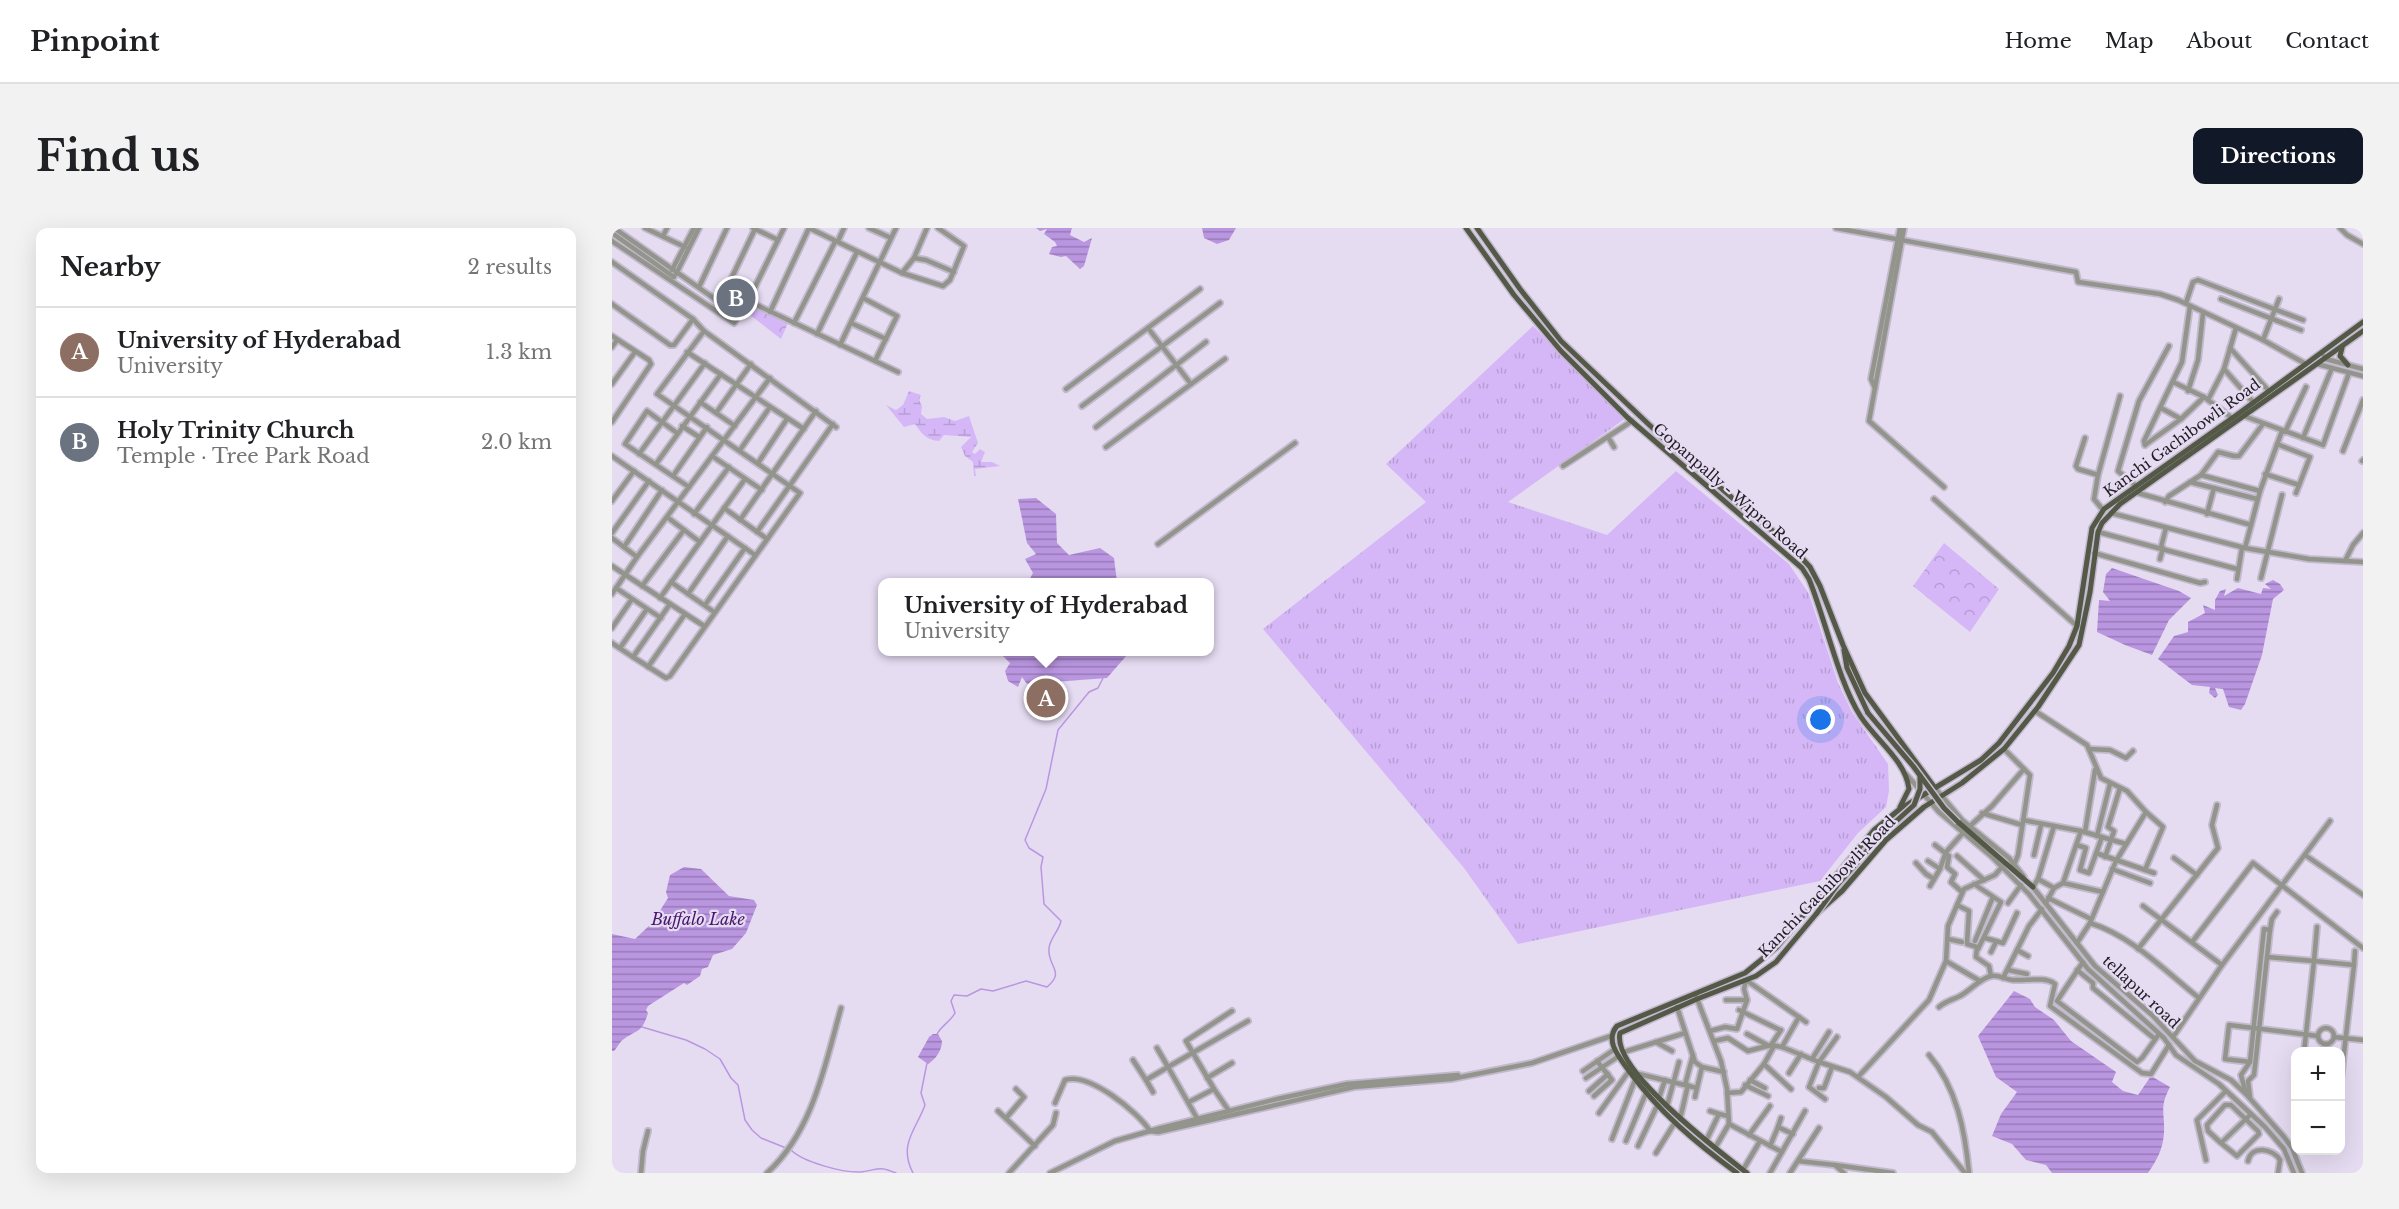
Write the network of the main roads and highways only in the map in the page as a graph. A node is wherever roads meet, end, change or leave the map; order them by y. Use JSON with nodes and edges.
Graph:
{"nodes":[{"id":1,"x":1466,"y":228,"type":"edge"},
{"id":2,"x":1477,"y":228,"type":"edge"},
{"id":3,"x":2363,"y":322,"type":"edge"},
{"id":4,"x":2363,"y":332,"type":"edge"},
{"id":5,"x":1556,"y":334,"type":"junction"},
{"id":6,"x":1550,"y":339,"type":"junction"},
{"id":7,"x":2342,"y":346,"type":"junction"},
{"id":8,"x":2348,"y":365,"type":"road end"},
{"id":9,"x":2305,"y":368,"type":"junction"},
{"id":10,"x":2137,"y":490,"type":"junction"},
{"id":11,"x":1763,"y":523,"type":"junction"},
{"id":12,"x":1757,"y":530,"type":"junction"},
{"id":13,"x":1843,"y":645,"type":"junction"},
{"id":14,"x":1920,"y":776,"type":"junction"},
{"id":15,"x":1935,"y":788,"type":"junction"},
{"id":16,"x":1900,"y":809,"type":"junction"},
{"id":17,"x":2032,"y":887,"type":"road end"},
{"id":18,"x":1817,"y":913,"type":"junction"},
{"id":19,"x":1696,"y":996,"type":"junction"},
{"id":20,"x":1622,"y":1054,"type":"junction"},
{"id":21,"x":1637,"y":1077,"type":"junction"},
{"id":22,"x":1742,"y":1172,"type":"edge"}],
"edges":[{"from":1,"to":6,"type":"main road","name":"Gopanpally - Wipro Road"},
{"from":2,"to":5,"type":"main road","name":"Gopanpally - Wipro Road"},
{"from":3,"to":9,"type":"main road","name":"Kanchi Gachibowli Road"},
{"from":4,"to":7,"type":"main road","name":"Kanchi Gachibowli Road"},
{"from":5,"to":6,"type":"main road"},
{"from":5,"to":11,"type":"main road","name":"Gopanpally - Wipro Road"},
{"from":6,"to":12,"type":"main road","name":"Gopanpally - Wipro Road"},
{"from":7,"to":8,"type":"main road"},
{"from":7,"to":9,"type":"main road","name":"Kanchi Gachibowli Road"},
{"from":9,"to":10,"type":"main road","name":"Kanchi Gachibowli Road"},
{"from":9,"to":10,"type":"main road","name":"Kanchi Gachibowli Road"},
{"from":10,"to":15,"type":"main road","name":"Kanchi Gachibowli Road"},
{"from":10,"to":18,"type":"main road","name":"Kanchi Gachibowli Road"},
{"from":11,"to":12,"type":"main road"},
{"from":11,"to":13,"type":"main road","name":"Gopanpally - Wipro Road"},
{"from":12,"to":16,"type":"main road","name":"Gopanpally - Wipro Road"},
{"from":13,"to":14,"type":"main road","name":"Gopanpally - Wipro Road","bridge":true},
{"from":13,"to":15,"type":"main road","name":"Gopanpally - Wipro Road"},
{"from":14,"to":17,"type":"main road","name":"Gopanpally - Wipro Road","bridge":true},
{"from":14,"to":18,"type":"main road","bridge":true},
{"from":15,"to":16,"type":"main road","name":"Kanchi Gachibowli Road"},
{"from":16,"to":19,"type":"main road","name":"Kanchi Gachibowli Road"},
{"from":18,"to":19,"type":"main road","name":"Kanchi Gachibowli Road"},
{"from":19,"to":20,"type":"main road","name":"Kanchi Gachibowli Road"},
{"from":19,"to":20,"type":"main road","name":"Kanchi Gachibowli Road"},
{"from":20,"to":21,"type":"main road"},
{"from":20,"to":21,"type":"main road"},
{"from":21,"to":22,"type":"main road"},
{"from":21,"to":22,"type":"main road"}]}
